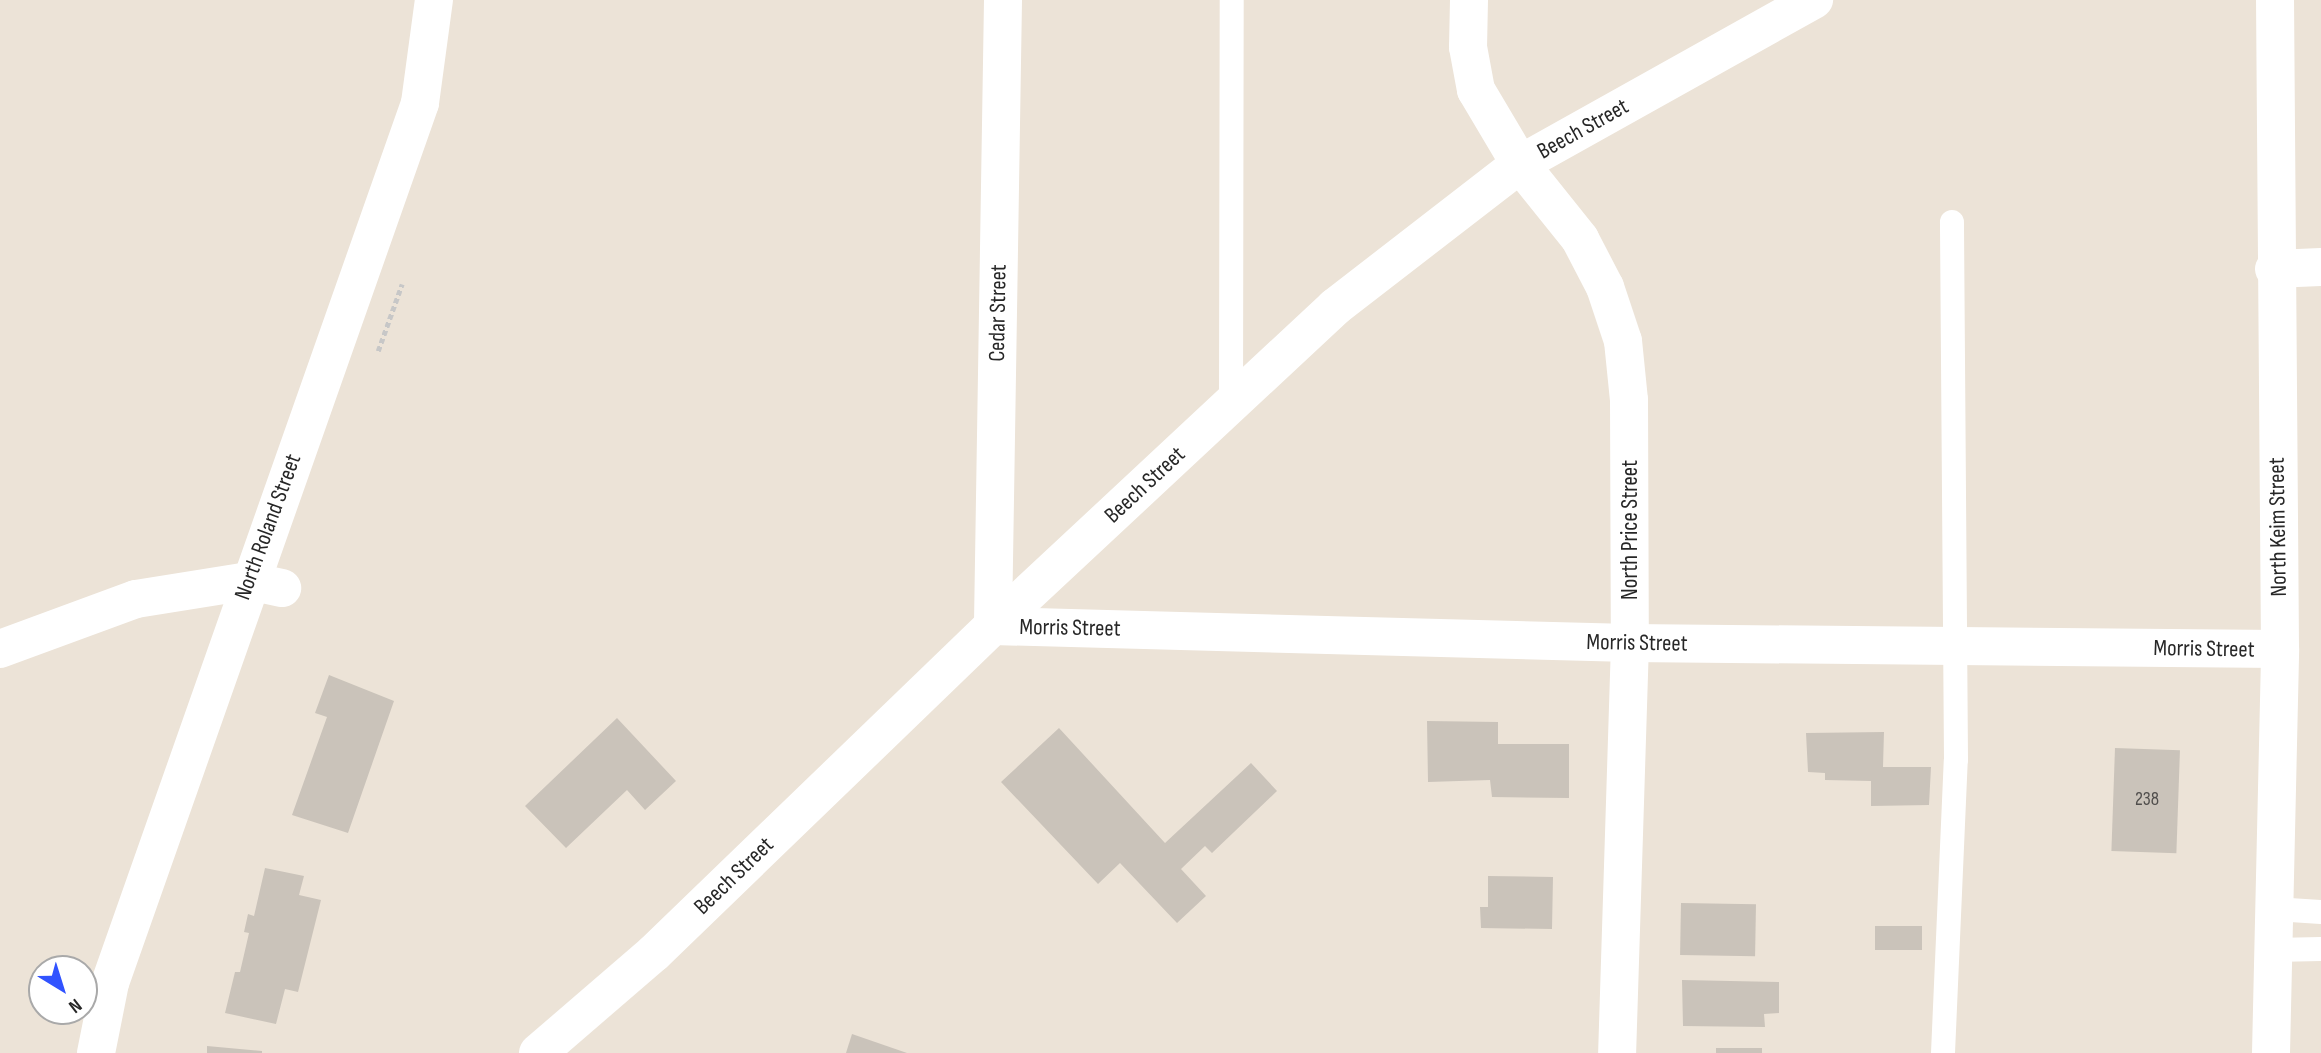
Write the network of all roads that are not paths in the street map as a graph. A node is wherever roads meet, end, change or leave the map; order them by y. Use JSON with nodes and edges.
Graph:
{"nodes":[{"id":1,"x":434,"y":0,"type":"edge"},
{"id":2,"x":1003,"y":0,"type":"edge"},
{"id":3,"x":1232,"y":0,"type":"edge"},
{"id":4,"x":1469,"y":0,"type":"edge"},
{"id":5,"x":1814,"y":0,"type":"edge"},
{"id":6,"x":2275,"y":0,"type":"edge"},
{"id":7,"x":1767,"y":13,"type":"edge"},
{"id":8,"x":1520,"y":164,"type":"junction"},
{"id":9,"x":1952,"y":222,"type":"dead end"},
{"id":10,"x":2321,"y":268,"type":"edge"},
{"id":11,"x":2274,"y":269,"type":"junction"},
{"id":12,"x":1231,"y":404,"type":"junction"},
{"id":13,"x":266,"y":584,"type":"junction"},
{"id":14,"x":993,"y":626,"type":"junction"},
{"id":15,"x":1630,"y":643,"type":"junction"},
{"id":16,"x":1953,"y":646,"type":"junction"},
{"id":17,"x":0,"y":649,"type":"edge"},
{"id":18,"x":2280,"y":649,"type":"junction"},
{"id":19,"x":2275,"y":909,"type":"junction"},
{"id":20,"x":2321,"y":912,"type":"edge"},
{"id":21,"x":2321,"y":949,"type":"edge"},
{"id":22,"x":2274,"y":950,"type":"junction"},
{"id":23,"x":96,"y":1053,"type":"edge"},
{"id":24,"x":538,"y":1053,"type":"edge"},
{"id":25,"x":1617,"y":1053,"type":"edge"},
{"id":26,"x":1943,"y":1053,"type":"edge"},
{"id":27,"x":2272,"y":1053,"type":"edge"}],
"edges":[{"from":1,"to":13,"type":"street","name":"North Roland Street"},
{"from":2,"to":14,"type":"street","name":"Cedar Street"},
{"from":3,"to":12,"type":"lane"},
{"from":4,"to":8,"type":"street","name":"North Price Street"},
{"from":5,"to":7,"type":"street","name":"Beech Street"},
{"from":6,"to":11,"type":"street","name":"North Keim Street"},
{"from":7,"to":8,"type":"street","name":"Beech Street"},
{"from":8,"to":12,"type":"street","name":"Beech Street"},
{"from":8,"to":15,"type":"street","name":"North Price Street"},
{"from":9,"to":16,"type":"lane"},
{"from":10,"to":11,"type":"street"},
{"from":11,"to":18,"type":"street","name":"North Keim Street"},
{"from":12,"to":14,"type":"street","name":"Beech Street"},
{"from":13,"to":17,"type":"street"},
{"from":13,"to":23,"type":"street","name":"North Roland Street"},
{"from":14,"to":15,"type":"street","name":"Morris Street"},
{"from":14,"to":24,"type":"street","name":"Beech Street"},
{"from":15,"to":16,"type":"street","name":"Morris Street"},
{"from":15,"to":25,"type":"street","name":"North Price Street"},
{"from":16,"to":18,"type":"street","name":"Morris Street"},
{"from":16,"to":26,"type":"lane"},
{"from":18,"to":19,"type":"street","name":"North Keim Street"},
{"from":19,"to":20,"type":"lane"},
{"from":19,"to":22,"type":"street","name":"North Keim Street"},
{"from":21,"to":22,"type":"lane"},
{"from":22,"to":27,"type":"street","name":"North Keim Street"}]}
